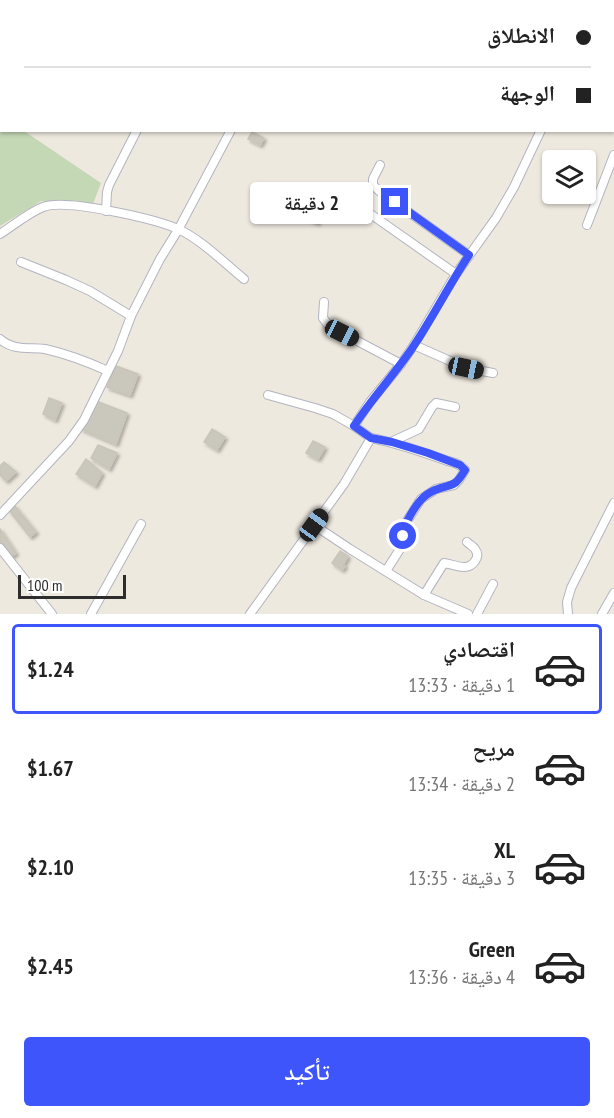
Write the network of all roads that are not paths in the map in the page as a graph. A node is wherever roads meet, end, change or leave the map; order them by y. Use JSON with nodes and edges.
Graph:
{"nodes":[{"id":1,"x":136,"y":132,"type":"edge"},
{"id":2,"x":230,"y":132,"type":"edge"},
{"id":3,"x":540,"y":132,"type":"edge"},
{"id":4,"x":614,"y":155,"type":"edge"},
{"id":5,"x":380,"y":165,"type":"dead end"},
{"id":6,"x":106,"y":211,"type":"junction"},
{"id":7,"x":372,"y":215,"type":"dead end"},
{"id":8,"x":587,"y":225,"type":"dead end"},
{"id":9,"x":178,"y":230,"type":"junction"},
{"id":10,"x":0,"y":234,"type":"edge"},
{"id":11,"x":469,"y":255,"type":"junction"},
{"id":12,"x":21,"y":262,"type":"dead end"},
{"id":13,"x":456,"y":274,"type":"junction"},
{"id":14,"x":244,"y":279,"type":"dead end"},
{"id":15,"x":324,"y":302,"type":"dead end"},
{"id":16,"x":131,"y":316,"type":"junction"},
{"id":17,"x":0,"y":339,"type":"edge"},
{"id":18,"x":414,"y":345,"type":"junction"},
{"id":19,"x":401,"y":364,"type":"junction"},
{"id":20,"x":108,"y":371,"type":"junction"},
{"id":21,"x":493,"y":373,"type":"dead end"},
{"id":22,"x":268,"y":395,"type":"dead end"},
{"id":23,"x":455,"y":407,"type":"dead end"},
{"id":24,"x":354,"y":426,"type":"junction"},
{"id":25,"x":371,"y":438,"type":"junction"},
{"id":26,"x":392,"y":442,"type":"junction"},
{"id":27,"x":614,"y":503,"type":"edge"},
{"id":28,"x":0,"y":515,"type":"edge"},
{"id":29,"x":141,"y":524,"type":"dead end"},
{"id":30,"x":314,"y":525,"type":"junction"},
{"id":31,"x":467,"y":542,"type":"dead end"},
{"id":32,"x":0,"y":548,"type":"edge"},
{"id":33,"x":386,"y":571,"type":"junction"},
{"id":34,"x":493,"y":584,"type":"dead end"},
{"id":35,"x":614,"y":593,"type":"edge"},
{"id":36,"x":424,"y":595,"type":"junction"},
{"id":37,"x":455,"y":611,"type":"edge"},
{"id":38,"x":51,"y":614,"type":"edge"},
{"id":39,"x":91,"y":614,"type":"edge"},
{"id":40,"x":250,"y":614,"type":"edge"},
{"id":41,"x":468,"y":614,"type":"edge"},
{"id":42,"x":477,"y":614,"type":"edge"},
{"id":43,"x":568,"y":614,"type":"edge"},
{"id":44,"x":602,"y":614,"type":"edge"}],
"edges":[{"from":1,"to":6,"type":"street"},
{"from":2,"to":9,"type":"street"},
{"from":3,"to":11,"type":"street"},
{"from":4,"to":8,"type":"street"},
{"from":5,"to":11,"type":"street"},
{"from":6,"to":9,"type":"street"},
{"from":6,"to":10,"type":"street"},
{"from":7,"to":13,"type":"street"},
{"from":9,"to":14,"type":"street"},
{"from":9,"to":16,"type":"street"},
{"from":11,"to":13,"type":"street"},
{"from":12,"to":16,"type":"street"},
{"from":13,"to":18,"type":"street"},
{"from":15,"to":19,"type":"street"},
{"from":16,"to":20,"type":"street"},
{"from":17,"to":20,"type":"street"},
{"from":18,"to":19,"type":"street"},
{"from":18,"to":21,"type":"street"},
{"from":19,"to":24,"type":"street"},
{"from":20,"to":28,"type":"street"},
{"from":22,"to":24,"type":"street"},
{"from":23,"to":26,"type":"street"},
{"from":24,"to":25,"type":"street"},
{"from":25,"to":26,"type":"street"},
{"from":25,"to":30,"type":"street"},
{"from":26,"to":33,"type":"street"},
{"from":27,"to":43,"type":"street"},
{"from":29,"to":39,"type":"street"},
{"from":30,"to":33,"type":"street"},
{"from":30,"to":40,"type":"street"},
{"from":31,"to":36,"type":"street"},
{"from":32,"to":38,"type":"street"},
{"from":33,"to":36,"type":"street"},
{"from":34,"to":42,"type":"street"},
{"from":35,"to":44,"type":"street"},
{"from":36,"to":37,"type":"street"},
{"from":37,"to":41,"type":"street"}]}
